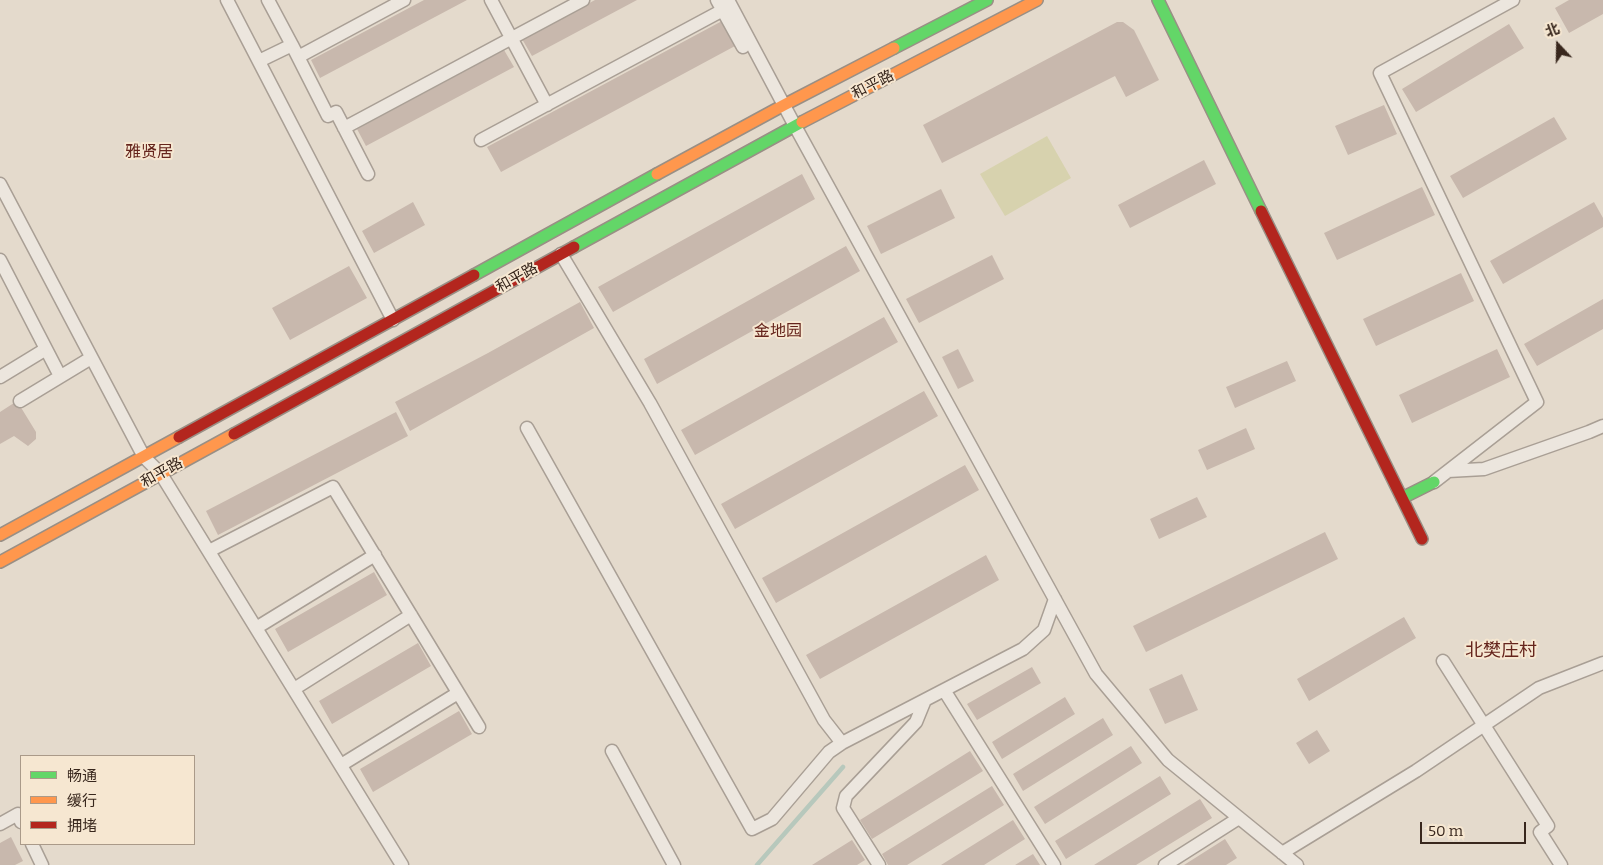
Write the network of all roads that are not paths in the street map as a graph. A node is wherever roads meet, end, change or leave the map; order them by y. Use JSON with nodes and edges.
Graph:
{"nodes":[{"id":1,"x":227,"y":0,"type":"edge"},
{"id":2,"x":268,"y":0,"type":"edge"},
{"id":3,"x":404,"y":0,"type":"edge"},
{"id":4,"x":490,"y":0,"type":"edge"},
{"id":5,"x":583,"y":0,"type":"edge"},
{"id":6,"x":987,"y":0,"type":"edge"},
{"id":7,"x":1037,"y":0,"type":"edge"},
{"id":8,"x":1158,"y":0,"type":"edge"},
{"id":9,"x":1513,"y":0,"type":"edge"},
{"id":10,"x":723,"y":3,"type":"edge"},
{"id":11,"x":511,"y":38,"type":"junction"},
{"id":12,"x":292,"y":45,"type":"junction"},
{"id":13,"x":743,"y":47,"type":"dead end"},
{"id":14,"x":298,"y":57,"type":"junction"},
{"id":15,"x":259,"y":61,"type":"junction"},
{"id":16,"x":547,"y":105,"type":"junction"},
{"id":17,"x":784,"y":105,"type":"junction"},
{"id":18,"x":795,"y":126,"type":"junction"},
{"id":19,"x":344,"y":128,"type":"junction"},
{"id":20,"x":481,"y":140,"type":"dead end"},
{"id":21,"x":368,"y":174,"type":"dead end"},
{"id":22,"x":0,"y":184,"type":"edge"},
{"id":23,"x":561,"y":254,"type":"junction"},
{"id":24,"x":0,"y":260,"type":"edge"},
{"id":25,"x":393,"y":320,"type":"junction"},
{"id":26,"x":46,"y":349,"type":"junction"},
{"id":27,"x":91,"y":358,"type":"junction"},
{"id":28,"x":60,"y":376,"type":"junction"},
{"id":29,"x":0,"y":378,"type":"edge"},
{"id":30,"x":20,"y":401,"type":"dead end"},
{"id":31,"x":1603,"y":426,"type":"edge"},
{"id":32,"x":527,"y":428,"type":"dead end"},
{"id":33,"x":144,"y":457,"type":"junction"},
{"id":34,"x":1448,"y":471,"type":"junction"},
{"id":35,"x":161,"y":474,"type":"junction"},
{"id":36,"x":1434,"y":482,"type":"joint"},
{"id":37,"x":1402,"y":498,"type":"junction"},
{"id":38,"x":0,"y":535,"type":"edge"},
{"id":39,"x":1422,"y":539,"type":"dead end"},
{"id":40,"x":209,"y":551,"type":"junction"},
{"id":41,"x":374,"y":555,"type":"junction"},
{"id":42,"x":0,"y":562,"type":"edge"},
{"id":43,"x":1055,"y":599,"type":"junction"},
{"id":44,"x":411,"y":615,"type":"junction"},
{"id":45,"x":256,"y":628,"type":"junction"},
{"id":46,"x":1443,"y":661,"type":"dead end"},
{"id":47,"x":1603,"y":663,"type":"edge"},
{"id":48,"x":294,"y":689,"type":"junction"},
{"id":49,"x":944,"y":690,"type":"junction"},
{"id":50,"x":458,"y":693,"type":"junction"},
{"id":51,"x":925,"y":700,"type":"junction"},
{"id":52,"x":1484,"y":725,"type":"junction"},
{"id":53,"x":479,"y":727,"type":"dead end"},
{"id":54,"x":842,"y":743,"type":"junction"},
{"id":55,"x":612,"y":751,"type":"dead end"},
{"id":56,"x":341,"y":765,"type":"junction"},
{"id":57,"x":1239,"y":818,"type":"junction"},
{"id":58,"x":20,"y":819,"type":"edge"},
{"id":59,"x":0,"y":824,"type":"edge"},
{"id":60,"x":32,"y":845,"type":"edge"},
{"id":61,"x":1282,"y":852,"type":"junction"},
{"id":62,"x":42,"y":865,"type":"edge"},
{"id":63,"x":402,"y":865,"type":"edge"},
{"id":64,"x":674,"y":865,"type":"edge"},
{"id":65,"x":879,"y":865,"type":"edge"},
{"id":66,"x":1054,"y":865,"type":"edge"},
{"id":67,"x":1165,"y":865,"type":"edge"},
{"id":68,"x":1297,"y":865,"type":"edge"},
{"id":69,"x":1561,"y":865,"type":"edge"}],
"edges":[{"from":1,"to":15,"type":"street"},
{"from":2,"to":12,"type":"street"},
{"from":3,"to":14,"type":"street"},
{"from":4,"to":11,"type":"street"},
{"from":5,"to":11,"type":"street"},
{"from":6,"to":17,"type":"street","name":"和平路"},
{"from":7,"to":18,"type":"street","name":"和平路"},
{"from":8,"to":37,"type":"street"},
{"from":9,"to":34,"type":"street"},
{"from":10,"to":13,"type":"street"},
{"from":10,"to":16,"type":"street"},
{"from":10,"to":17,"type":"street"},
{"from":11,"to":16,"type":"street"},
{"from":11,"to":19,"type":"street"},
{"from":12,"to":14,"type":"street"},
{"from":12,"to":15,"type":"street"},
{"from":14,"to":19,"type":"street"},
{"from":15,"to":25,"type":"street"},
{"from":16,"to":20,"type":"street"},
{"from":17,"to":18,"type":"street"},
{"from":17,"to":25,"type":"street","name":"和平路"},
{"from":18,"to":23,"type":"street","name":"和平路"},
{"from":18,"to":43,"type":"street"},
{"from":19,"to":21,"type":"street"},
{"from":22,"to":27,"type":"street"},
{"from":23,"to":35,"type":"street","name":"和平路"},
{"from":23,"to":54,"type":"street"},
{"from":24,"to":26,"type":"street"},
{"from":25,"to":33,"type":"street","name":"和平路"},
{"from":26,"to":28,"type":"street"},
{"from":26,"to":29,"type":"street"},
{"from":27,"to":28,"type":"street"},
{"from":27,"to":33,"type":"street"},
{"from":28,"to":30,"type":"street"},
{"from":31,"to":34,"type":"street"},
{"from":32,"to":54,"type":"street"},
{"from":33,"to":35,"type":"street"},
{"from":33,"to":38,"type":"street","name":"和平路"},
{"from":34,"to":36,"type":"street"},
{"from":35,"to":40,"type":"street"},
{"from":35,"to":42,"type":"street","name":"和平路"},
{"from":36,"to":37,"type":"street"},
{"from":37,"to":39,"type":"street"},
{"from":40,"to":41,"type":"street"},
{"from":40,"to":45,"type":"street"},
{"from":41,"to":44,"type":"street"},
{"from":41,"to":45,"type":"street"},
{"from":43,"to":49,"type":"street"},
{"from":43,"to":57,"type":"street"},
{"from":44,"to":48,"type":"street"},
{"from":44,"to":50,"type":"street"},
{"from":45,"to":48,"type":"street"},
{"from":46,"to":52,"type":"street"},
{"from":47,"to":52,"type":"street"},
{"from":48,"to":56,"type":"street"},
{"from":49,"to":51,"type":"street"},
{"from":49,"to":66,"type":"street"},
{"from":50,"to":53,"type":"street"},
{"from":50,"to":56,"type":"street"},
{"from":51,"to":54,"type":"street"},
{"from":51,"to":65,"type":"street"},
{"from":52,"to":61,"type":"street"},
{"from":52,"to":69,"type":"street"},
{"from":55,"to":64,"type":"street"},
{"from":56,"to":63,"type":"street"},
{"from":57,"to":61,"type":"street"},
{"from":57,"to":67,"type":"street"},
{"from":58,"to":59,"type":"street"},
{"from":60,"to":62,"type":"street"},
{"from":61,"to":68,"type":"street"}]}
